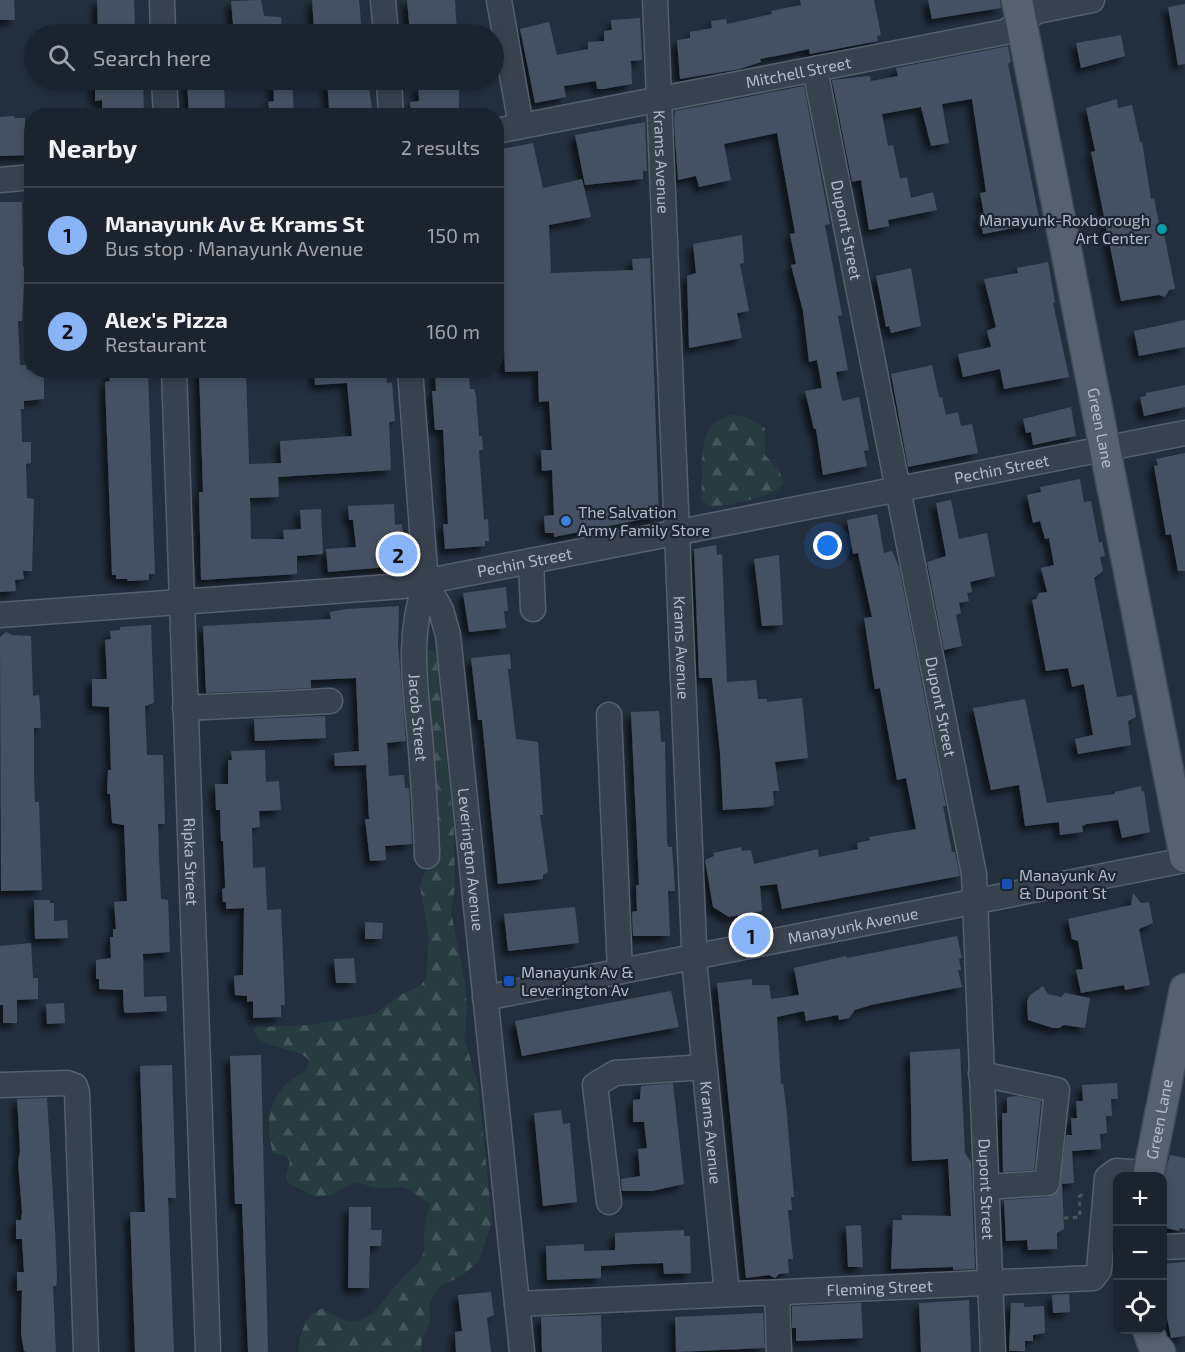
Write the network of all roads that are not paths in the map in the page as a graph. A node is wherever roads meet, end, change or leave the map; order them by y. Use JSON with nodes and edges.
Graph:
{"nodes":[{"id":1,"x":162,"y":0,"type":"edge"},
{"id":2,"x":383,"y":0,"type":"edge"},
{"id":3,"x":499,"y":0,"type":"edge"},
{"id":4,"x":656,"y":0,"type":"edge"},
{"id":5,"x":1092,"y":0,"type":"edge"},
{"id":6,"x":1019,"y":10,"type":"edge"},
{"id":7,"x":163,"y":24,"type":"edge"},
{"id":8,"x":385,"y":24,"type":"edge"},
{"id":9,"x":503,"y":24,"type":"edge"},
{"id":10,"x":504,"y":29,"type":"edge"},
{"id":11,"x":815,"y":69,"type":"junction"},
{"id":12,"x":165,"y":90,"type":"edge"},
{"id":13,"x":390,"y":90,"type":"edge"},
{"id":14,"x":660,"y":99,"type":"junction"},
{"id":15,"x":166,"y":108,"type":"edge"},
{"id":16,"x":391,"y":108,"type":"edge"},
{"id":17,"x":521,"y":126,"type":"junction"},
{"id":18,"x":504,"y":129,"type":"edge"},
{"id":19,"x":24,"y":178,"type":"edge"},
{"id":20,"x":0,"y":180,"type":"edge"},
{"id":21,"x":174,"y":378,"type":"edge"},
{"id":22,"x":411,"y":378,"type":"edge"},
{"id":23,"x":1185,"y":433,"type":"edge"},
{"id":24,"x":1105,"y":449,"type":"junction"},
{"id":25,"x":897,"y":490,"type":"junction"},
{"id":26,"x":678,"y":533,"type":"junction"},
{"id":27,"x":531,"y":561,"type":"junction"},
{"id":28,"x":426,"y":583,"type":"junction"},
{"id":29,"x":182,"y":601,"type":"junction"},
{"id":30,"x":533,"y":609,"type":"dead end"},
{"id":31,"x":0,"y":615,"type":"edge"},
{"id":32,"x":330,"y":701,"type":"dead end"},
{"id":33,"x":185,"y":708,"type":"junction"},
{"id":34,"x":609,"y":715,"type":"dead end"},
{"id":35,"x":427,"y":856,"type":"dead end"},
{"id":36,"x":1185,"y":859,"type":"edge"},
{"id":37,"x":976,"y":902,"type":"junction"},
{"id":38,"x":695,"y":957,"type":"junction"},
{"id":39,"x":620,"y":971,"type":"junction"},
{"id":40,"x":1185,"y":989,"type":"edge"},
{"id":41,"x":484,"y":998,"type":"junction"},
{"id":42,"x":704,"y":1067,"type":"junction"},
{"id":43,"x":1177,"y":1069,"type":"edge"},
{"id":44,"x":981,"y":1074,"type":"junction"},
{"id":45,"x":0,"y":1085,"type":"edge"},
{"id":46,"x":1149,"y":1172,"type":"edge"},
{"id":47,"x":1113,"y":1173,"type":"edge"},
{"id":48,"x":986,"y":1187,"type":"junction"},
{"id":49,"x":609,"y":1202,"type":"dead end"},
{"id":50,"x":1185,"y":1246,"type":"edge"},
{"id":51,"x":1167,"y":1247,"type":"edge"},
{"id":52,"x":990,"y":1284,"type":"junction"},
{"id":53,"x":777,"y":1293,"type":"junction"},
{"id":54,"x":727,"y":1294,"type":"junction"},
{"id":55,"x":517,"y":1304,"type":"junction"},
{"id":56,"x":1150,"y":1334,"type":"edge"},
{"id":57,"x":86,"y":1352,"type":"edge"},
{"id":58,"x":208,"y":1352,"type":"edge"},
{"id":59,"x":522,"y":1352,"type":"edge"},
{"id":60,"x":779,"y":1352,"type":"edge"},
{"id":61,"x":993,"y":1352,"type":"edge"},
{"id":62,"x":1160,"y":1352,"type":"edge"}],
"edges":[{"from":1,"to":7,"type":"street"},
{"from":2,"to":8,"type":"street"},
{"from":3,"to":9,"type":"street"},
{"from":4,"to":14,"type":"street","name":"Krams Avenue"},
{"from":5,"to":6,"type":"street","name":"Mitchell Street"},
{"from":6,"to":11,"type":"street","name":"Mitchell Street"},
{"from":6,"to":24,"type":"main road","name":"Green Lane"},
{"from":10,"to":17,"type":"street"},
{"from":11,"to":14,"type":"street","name":"Mitchell Street"},
{"from":11,"to":25,"type":"street","name":"Dupont Street"},
{"from":12,"to":15,"type":"street"},
{"from":13,"to":16,"type":"street"},
{"from":14,"to":17,"type":"street","name":"Mitchell Street"},
{"from":14,"to":26,"type":"street","name":"Krams Avenue"},
{"from":17,"to":18,"type":"street","name":"Mitchell Street"},
{"from":19,"to":20,"type":"street"},
{"from":21,"to":29,"type":"street","name":"Ripka Street"},
{"from":22,"to":28,"type":"street","name":"Leverington Avenue"},
{"from":23,"to":24,"type":"street","name":"Pechin Street"},
{"from":24,"to":25,"type":"street","name":"Pechin Street"},
{"from":24,"to":36,"type":"main road","name":"Green Lane"},
{"from":25,"to":26,"type":"street","name":"Pechin Street"},
{"from":25,"to":37,"type":"street","name":"Dupont Street"},
{"from":26,"to":27,"type":"street","name":"Pechin Street"},
{"from":26,"to":38,"type":"street","name":"Krams Avenue"},
{"from":27,"to":28,"type":"street","name":"Pechin Street"},
{"from":27,"to":30,"type":"street"},
{"from":28,"to":29,"type":"street","name":"Pechin Street"},
{"from":28,"to":35,"type":"street","name":"Jacob Street"},
{"from":28,"to":41,"type":"street","name":"Leverington Avenue"},
{"from":29,"to":31,"type":"street","name":"Pechin Street"},
{"from":29,"to":33,"type":"street","name":"Ripka Street"},
{"from":32,"to":33,"type":"street"},
{"from":33,"to":58,"type":"street","name":"Ripka Street"},
{"from":34,"to":39,"type":"street"},
{"from":36,"to":37,"type":"street","name":"Manayunk Avenue"},
{"from":37,"to":38,"type":"street","name":"Manayunk Avenue"},
{"from":37,"to":44,"type":"street","name":"Dupont Street"},
{"from":38,"to":39,"type":"street","name":"Manayunk Avenue"},
{"from":38,"to":42,"type":"street","name":"Krams Avenue"},
{"from":39,"to":41,"type":"street","name":"Manayunk Avenue"},
{"from":40,"to":43,"type":"main road","name":"Green Lane"},
{"from":41,"to":55,"type":"street","name":"Leverington Avenue"},
{"from":42,"to":49,"type":"street"},
{"from":42,"to":54,"type":"street","name":"Krams Avenue"},
{"from":43,"to":46,"type":"main road","name":"Green Lane"},
{"from":44,"to":48,"type":"street","name":"Dupont Street"},
{"from":44,"to":48,"type":"street"},
{"from":45,"to":57,"type":"street"},
{"from":47,"to":52,"type":"street","name":"Fleming Street"},
{"from":48,"to":52,"type":"street","name":"Dupont Street"},
{"from":50,"to":51,"type":"street"},
{"from":52,"to":53,"type":"street","name":"Fleming Street"},
{"from":52,"to":61,"type":"street","name":"Dupont Street"},
{"from":53,"to":54,"type":"street","name":"Fleming Street"},
{"from":53,"to":60,"type":"street"},
{"from":54,"to":55,"type":"street","name":"Fleming Street"},
{"from":55,"to":59,"type":"street","name":"Leverington Avenue"},
{"from":56,"to":62,"type":"main road"}]}
